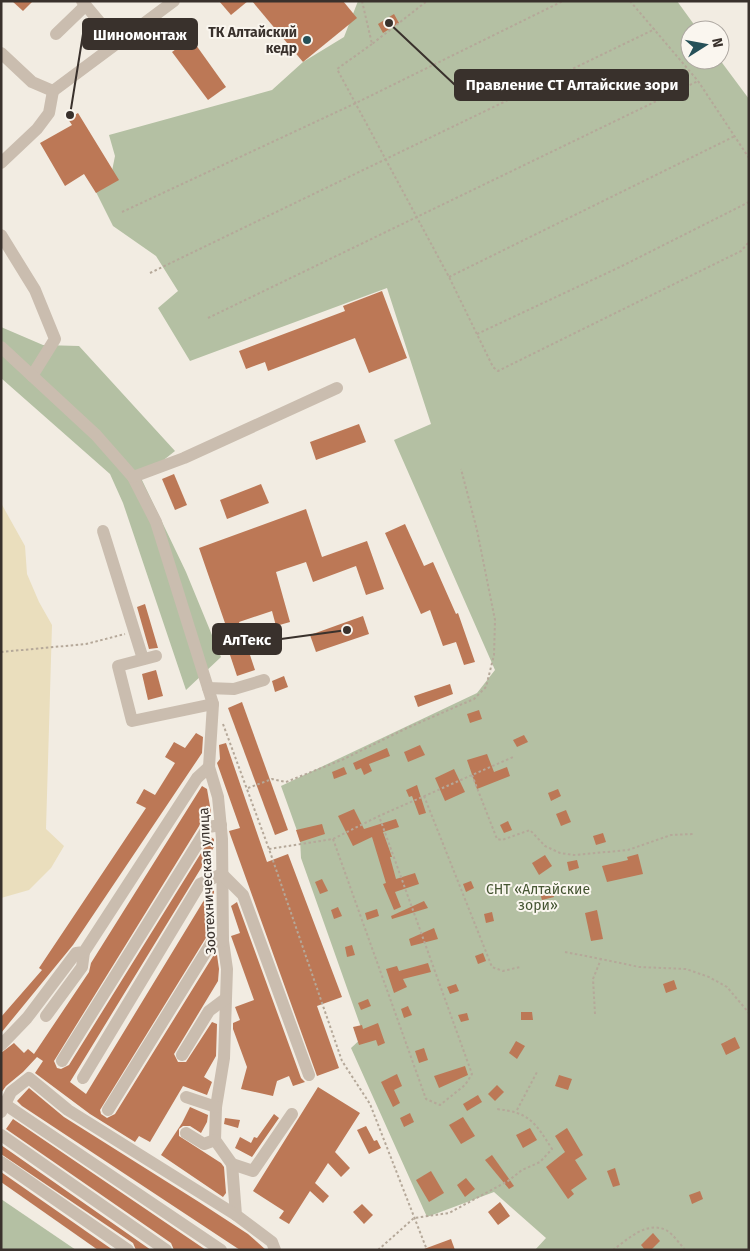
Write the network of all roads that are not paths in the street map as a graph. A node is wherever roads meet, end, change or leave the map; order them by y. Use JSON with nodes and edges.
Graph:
{"nodes":[{"id":1,"x":174,"y":1,"type":"edge"},
{"id":2,"x":84,"y":4,"type":"edge"},
{"id":3,"x":56,"y":34,"type":"dead end"},
{"id":4,"x":118,"y":44,"type":"junction"},
{"id":5,"x":1,"y":53,"type":"edge"},
{"id":6,"x":53,"y":91,"type":"junction"},
{"id":7,"x":1,"y":163,"type":"edge"},
{"id":8,"x":1,"y":235,"type":"edge"},
{"id":9,"x":1,"y":347,"type":"edge"},
{"id":10,"x":32,"y":376,"type":"junction"},
{"id":11,"x":337,"y":388,"type":"dead end"},
{"id":12,"x":133,"y":478,"type":"junction"},
{"id":13,"x":103,"y":531,"type":"dead end"},
{"id":14,"x":156,"y":656,"type":"dead end"},
{"id":15,"x":143,"y":659,"type":"junction"},
{"id":16,"x":264,"y":680,"type":"dead end"},
{"id":17,"x":208,"y":688,"type":"junction"},
{"id":18,"x":214,"y":704,"type":"junction"},
{"id":19,"x":209,"y":767,"type":"junction"},
{"id":20,"x":221,"y":825,"type":"junction"},
{"id":21,"x":222,"y":874,"type":"junction"},
{"id":22,"x":223,"y":941,"type":"junction"},
{"id":23,"x":84,"y":952,"type":"junction"},
{"id":24,"x":225,"y":999,"type":"junction"},
{"id":25,"x":46,"y":1016,"type":"dead end"},
{"id":26,"x":1,"y":1045,"type":"edge"},
{"id":27,"x":182,"y":1055,"type":"dead end"},
{"id":28,"x":62,"y":1061,"type":"dead end"},
{"id":29,"x":309,"y":1075,"type":"dead end"},
{"id":30,"x":82,"y":1078,"type":"dead end"},
{"id":31,"x":186,"y":1096,"type":"dead end"},
{"id":32,"x":216,"y":1107,"type":"junction"},
{"id":33,"x":4,"y":1109,"type":"edge"},
{"id":34,"x":108,"y":1110,"type":"dead end"},
{"id":35,"x":292,"y":1114,"type":"dead end"},
{"id":36,"x":186,"y":1133,"type":"dead end"},
{"id":37,"x":1,"y":1135,"type":"edge"},
{"id":38,"x":216,"y":1140,"type":"junction"},
{"id":39,"x":1,"y":1162,"type":"edge"},
{"id":40,"x":232,"y":1164,"type":"junction"},
{"id":41,"x":236,"y":1215,"type":"junction"},
{"id":42,"x":128,"y":1250,"type":"edge"},
{"id":43,"x":166,"y":1250,"type":"edge"},
{"id":44,"x":221,"y":1250,"type":"edge"},
{"id":45,"x":275,"y":1250,"type":"edge"}],
"edges":[{"from":1,"to":4,"type":"street"},
{"from":2,"to":3,"type":"street"},
{"from":2,"to":4,"type":"street"},
{"from":4,"to":6,"type":"street"},
{"from":5,"to":6,"type":"street"},
{"from":6,"to":7,"type":"street"},
{"from":8,"to":10,"type":"street"},
{"from":9,"to":10,"type":"street","name":"Зоотехническая улица"},
{"from":10,"to":12,"type":"street","name":"Зоотехническая улица"},
{"from":11,"to":12,"type":"street"},
{"from":12,"to":17,"type":"street","name":"Зоотехническая улица"},
{"from":13,"to":15,"type":"street"},
{"from":14,"to":15,"type":"street"},
{"from":15,"to":18,"type":"street"},
{"from":16,"to":17,"type":"street"},
{"from":17,"to":18,"type":"street","name":"Зоотехническая улица"},
{"from":18,"to":19,"type":"street","name":"Зоотехническая улица"},
{"from":19,"to":20,"type":"street","name":"Зоотехническая улица"},
{"from":19,"to":23,"type":"street"},
{"from":20,"to":21,"type":"street","name":"Зоотехническая улица"},
{"from":20,"to":28,"type":"street"},
{"from":21,"to":22,"type":"street","name":"Зоотехническая улица"},
{"from":21,"to":29,"type":"street"},
{"from":21,"to":30,"type":"street"},
{"from":22,"to":24,"type":"street","name":"Зоотехническая улица"},
{"from":22,"to":34,"type":"street"},
{"from":23,"to":25,"type":"street"},
{"from":23,"to":26,"type":"street"},
{"from":24,"to":27,"type":"street"},
{"from":24,"to":32,"type":"street","name":"Зоотехническая улица"},
{"from":31,"to":32,"type":"street"},
{"from":32,"to":38,"type":"street","name":"Зоотехническая улица"},
{"from":33,"to":41,"type":"street"},
{"from":33,"to":44,"type":"street"},
{"from":35,"to":40,"type":"street"},
{"from":36,"to":38,"type":"street"},
{"from":37,"to":43,"type":"street"},
{"from":38,"to":40,"type":"street"},
{"from":39,"to":42,"type":"street"},
{"from":40,"to":41,"type":"street"},
{"from":41,"to":45,"type":"street"}]}
